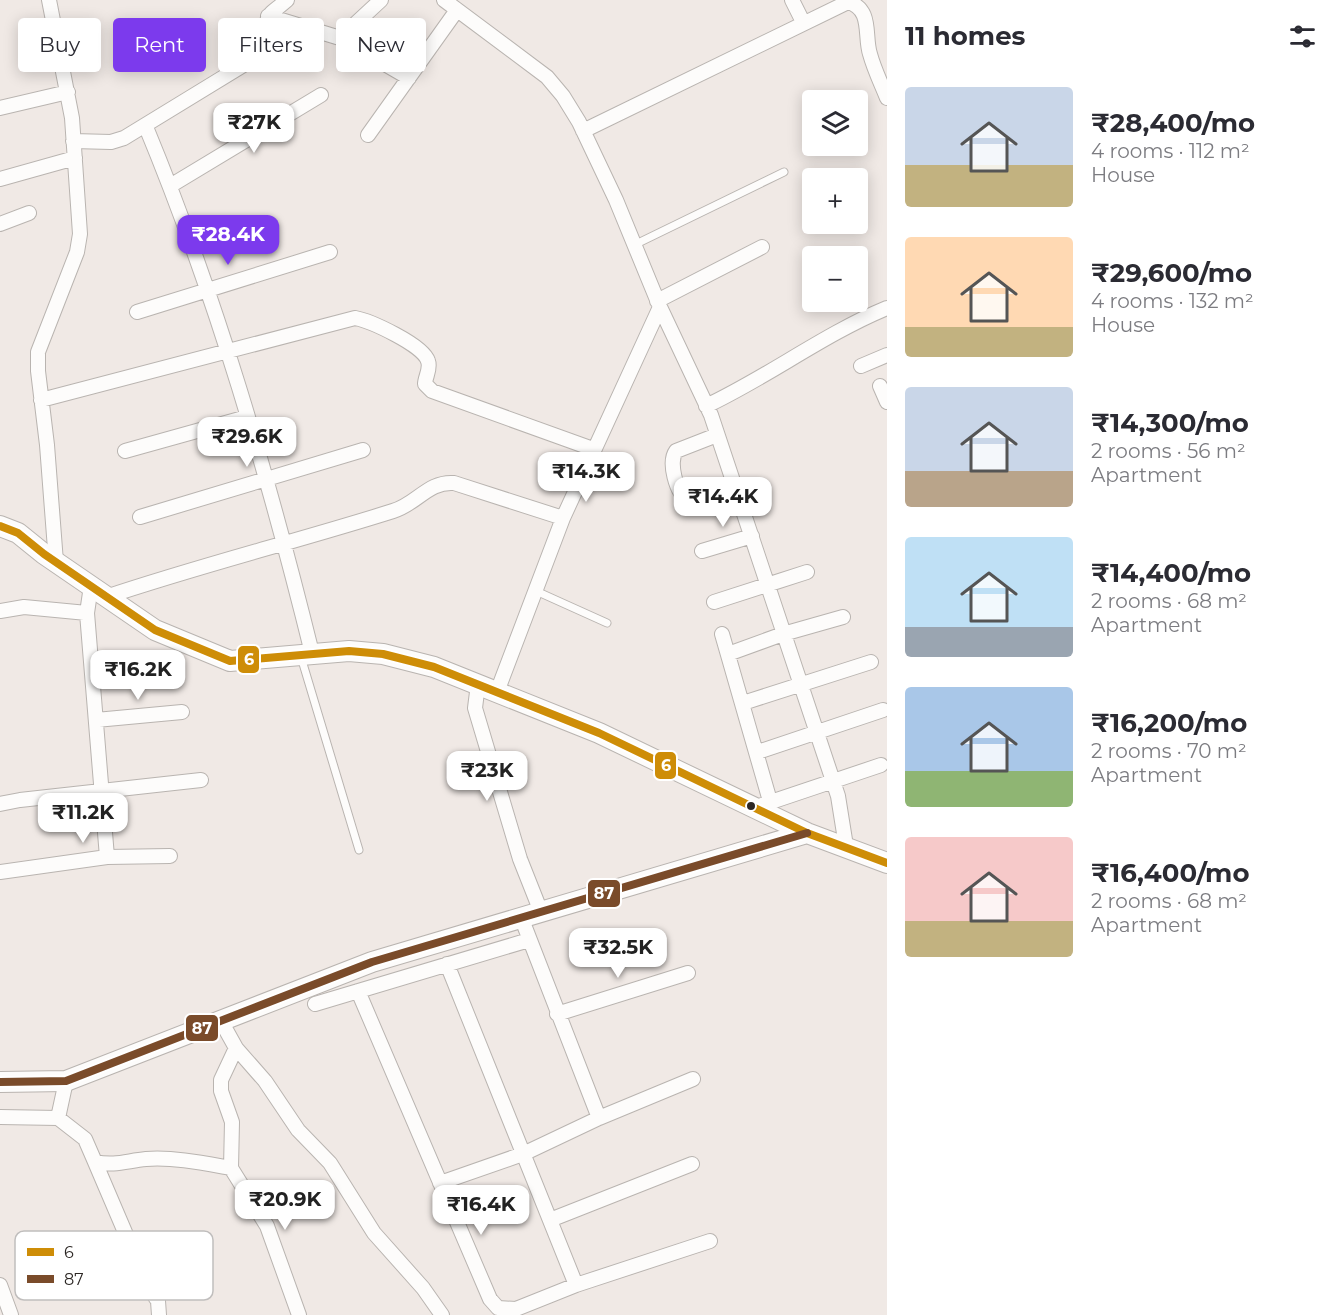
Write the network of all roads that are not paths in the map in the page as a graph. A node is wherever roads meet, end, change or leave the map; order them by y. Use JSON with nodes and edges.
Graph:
{"nodes":[{"id":1,"x":49,"y":0,"type":"edge"},
{"id":2,"x":287,"y":0,"type":"edge"},
{"id":3,"x":381,"y":0,"type":"edge"},
{"id":4,"x":792,"y":0,"type":"edge"},
{"id":5,"x":451,"y":3,"type":"edge"},
{"id":6,"x":268,"y":16,"type":"junction"},
{"id":7,"x":362,"y":18,"type":"edge"},
{"id":8,"x":803,"y":22,"type":"junction"},
{"id":9,"x":336,"y":37,"type":"edge"},
{"id":10,"x":399,"y":72,"type":"edge"},
{"id":11,"x":409,"y":78,"type":"junction"},
{"id":12,"x":68,"y":92,"type":"junction"},
{"id":13,"x":321,"y":95,"type":"dead end"},
{"id":14,"x":887,"y":98,"type":"edge"},
{"id":15,"x":0,"y":108,"type":"edge"},
{"id":16,"x":146,"y":127,"type":"junction"},
{"id":17,"x":583,"y":130,"type":"junction"},
{"id":18,"x":368,"y":135,"type":"dead end"},
{"id":19,"x":73,"y":141,"type":"junction"},
{"id":20,"x":75,"y":158,"type":"junction"},
{"id":21,"x":784,"y":172,"type":"dead end"},
{"id":22,"x":0,"y":178,"type":"edge"},
{"id":23,"x":170,"y":186,"type":"junction"},
{"id":24,"x":30,"y":213,"type":"dead end"},
{"id":25,"x":0,"y":224,"type":"edge"},
{"id":26,"x":634,"y":245,"type":"junction"},
{"id":27,"x":762,"y":247,"type":"dead end"},
{"id":28,"x":330,"y":252,"type":"dead end"},
{"id":29,"x":206,"y":289,"type":"junction"},
{"id":30,"x":658,"y":304,"type":"junction"},
{"id":31,"x":137,"y":312,"type":"dead end"},
{"id":32,"x":885,"y":313,"type":"edge"},
{"id":33,"x":227,"y":352,"type":"junction"},
{"id":34,"x":887,"y":355,"type":"edge"},
{"id":35,"x":861,"y":366,"type":"dead end"},
{"id":36,"x":880,"y":386,"type":"dead end"},
{"id":37,"x":41,"y":400,"type":"junction"},
{"id":38,"x":887,"y":402,"type":"edge"},
{"id":39,"x":706,"y":406,"type":"junction"},
{"id":40,"x":247,"y":417,"type":"junction"},
{"id":41,"x":717,"y":435,"type":"junction"},
{"id":42,"x":592,"y":449,"type":"junction"},
{"id":43,"x":363,"y":450,"type":"dead end"},
{"id":44,"x":125,"y":451,"type":"dead end"},
{"id":45,"x":265,"y":479,"type":"junction"},
{"id":46,"x":735,"y":488,"type":"junction"},
{"id":47,"x":140,"y":517,"type":"dead end"},
{"id":48,"x":563,"y":518,"type":"junction"},
{"id":49,"x":0,"y":526,"type":"edge"},
{"id":50,"x":752,"y":536,"type":"junction"},
{"id":51,"x":284,"y":542,"type":"junction"},
{"id":52,"x":702,"y":551,"type":"dead end"},
{"id":53,"x":56,"y":562,"type":"junction"},
{"id":54,"x":807,"y":573,"type":"dead end"},
{"id":55,"x":768,"y":584,"type":"junction"},
{"id":56,"x":535,"y":591,"type":"junction"},
{"id":57,"x":99,"y":592,"type":"junction"},
{"id":58,"x":714,"y":602,"type":"dead end"},
{"id":59,"x":0,"y":611,"type":"edge"},
{"id":60,"x":87,"y":613,"type":"junction"},
{"id":61,"x":843,"y":617,"type":"dead end"},
{"id":62,"x":607,"y":623,"type":"dead end"},
{"id":63,"x":722,"y":634,"type":"dead end"},
{"id":64,"x":783,"y":634,"type":"junction"},
{"id":65,"x":306,"y":654,"type":"junction"},
{"id":66,"x":728,"y":654,"type":"junction"},
{"id":67,"x":871,"y":662,"type":"dead end"},
{"id":68,"x":478,"y":684,"type":"junction"},
{"id":69,"x":798,"y":684,"type":"junction"},
{"id":70,"x":497,"y":692,"type":"junction"},
{"id":71,"x":743,"y":703,"type":"junction"},
{"id":72,"x":884,"y":710,"type":"dead end"},
{"id":73,"x":182,"y":712,"type":"dead end"},
{"id":74,"x":96,"y":720,"type":"junction"},
{"id":75,"x":816,"y":732,"type":"junction"},
{"id":76,"x":758,"y":752,"type":"junction"},
{"id":77,"x":881,"y":765,"type":"dead end"},
{"id":78,"x":201,"y":780,"type":"dead end"},
{"id":79,"x":833,"y":781,"type":"junction"},
{"id":80,"x":102,"y":792,"type":"junction"},
{"id":81,"x":0,"y":804,"type":"edge"},
{"id":82,"x":763,"y":805,"type":"junction"},
{"id":83,"x":807,"y":833,"type":"junction"},
{"id":84,"x":846,"y":846,"type":"junction"},
{"id":85,"x":359,"y":849,"type":"dead end"},
{"id":86,"x":107,"y":856,"type":"junction"},
{"id":87,"x":170,"y":856,"type":"dead end"},
{"id":88,"x":887,"y":863,"type":"edge"},
{"id":89,"x":0,"y":872,"type":"edge"},
{"id":90,"x":541,"y":912,"type":"junction"},
{"id":91,"x":521,"y":917,"type":"junction"},
{"id":92,"x":529,"y":940,"type":"junction"},
{"id":93,"x":447,"y":964,"type":"junction"},
{"id":94,"x":688,"y":973,"type":"dead end"},
{"id":95,"x":358,"y":991,"type":"junction"},
{"id":96,"x":315,"y":1004,"type":"dead end"},
{"id":97,"x":557,"y":1014,"type":"junction"},
{"id":98,"x":221,"y":1021,"type":"junction"},
{"id":99,"x":236,"y":1048,"type":"junction"},
{"id":100,"x":693,"y":1079,"type":"dead end"},
{"id":101,"x":66,"y":1081,"type":"junction"},
{"id":102,"x":0,"y":1082,"type":"edge"},
{"id":103,"x":0,"y":1117,"type":"edge"},
{"id":104,"x":58,"y":1118,"type":"junction"},
{"id":105,"x":599,"y":1118,"type":"junction"},
{"id":106,"x":523,"y":1154,"type":"junction"},
{"id":107,"x":94,"y":1162,"type":"junction"},
{"id":108,"x":692,"y":1164,"type":"dead end"},
{"id":109,"x":231,"y":1168,"type":"junction"},
{"id":110,"x":440,"y":1183,"type":"junction"},
{"id":111,"x":550,"y":1220,"type":"junction"},
{"id":112,"x":124,"y":1231,"type":"edge"},
{"id":113,"x":710,"y":1240,"type":"dead end"},
{"id":114,"x":0,"y":1285,"type":"edge"},
{"id":115,"x":576,"y":1285,"type":"junction"},
{"id":116,"x":157,"y":1300,"type":"edge"},
{"id":117,"x":11,"y":1315,"type":"edge"},
{"id":118,"x":159,"y":1315,"type":"edge"},
{"id":119,"x":299,"y":1315,"type":"edge"},
{"id":120,"x":442,"y":1315,"type":"edge"}],
"edges":[{"from":1,"to":12,"type":"street"},
{"from":2,"to":6,"type":"street"},
{"from":3,"to":7,"type":"street"},
{"from":4,"to":8,"type":"street"},
{"from":5,"to":11,"type":"street"},
{"from":5,"to":17,"type":"street"},
{"from":6,"to":9,"type":"street"},
{"from":6,"to":16,"type":"street"},
{"from":8,"to":14,"type":"street"},
{"from":8,"to":17,"type":"street"},
{"from":10,"to":11,"type":"street"},
{"from":11,"to":18,"type":"street"},
{"from":12,"to":15,"type":"street"},
{"from":12,"to":19,"type":"street"},
{"from":13,"to":23,"type":"street"},
{"from":16,"to":19,"type":"street"},
{"from":16,"to":23,"type":"street"},
{"from":17,"to":26,"type":"street"},
{"from":19,"to":20,"type":"street"},
{"from":20,"to":22,"type":"street"},
{"from":20,"to":37,"type":"street"},
{"from":21,"to":26,"type":"lane"},
{"from":23,"to":29,"type":"street"},
{"from":24,"to":25,"type":"street"},
{"from":26,"to":30,"type":"street"},
{"from":27,"to":30,"type":"street"},
{"from":28,"to":29,"type":"street"},
{"from":29,"to":31,"type":"street"},
{"from":29,"to":33,"type":"street"},
{"from":30,"to":39,"type":"street"},
{"from":30,"to":42,"type":"street"},
{"from":32,"to":39,"type":"street"},
{"from":33,"to":37,"type":"street"},
{"from":33,"to":40,"type":"street"},
{"from":33,"to":42,"type":"street"},
{"from":34,"to":35,"type":"street"},
{"from":36,"to":38,"type":"street"},
{"from":37,"to":53,"type":"street"},
{"from":39,"to":41,"type":"street"},
{"from":40,"to":44,"type":"street"},
{"from":40,"to":45,"type":"street"},
{"from":41,"to":46,"type":"street"},
{"from":41,"to":46,"type":"street"},
{"from":42,"to":48,"type":"street"},
{"from":43,"to":45,"type":"street"},
{"from":45,"to":47,"type":"street"},
{"from":45,"to":51,"type":"street"},
{"from":46,"to":50,"type":"street"},
{"from":48,"to":51,"type":"street"},
{"from":48,"to":56,"type":"street"},
{"from":49,"to":53,"type":"main road"},
{"from":50,"to":52,"type":"street"},
{"from":50,"to":55,"type":"street"},
{"from":51,"to":57,"type":"street"},
{"from":51,"to":65,"type":"street"},
{"from":53,"to":57,"type":"main road"},
{"from":54,"to":55,"type":"street"},
{"from":55,"to":58,"type":"street"},
{"from":55,"to":64,"type":"street"},
{"from":56,"to":62,"type":"lane"},
{"from":56,"to":70,"type":"street"},
{"from":57,"to":60,"type":"street"},
{"from":57,"to":65,"type":"main road"},
{"from":59,"to":60,"type":"street"},
{"from":60,"to":74,"type":"street"},
{"from":61,"to":64,"type":"street"},
{"from":63,"to":66,"type":"street"},
{"from":64,"to":66,"type":"street"},
{"from":64,"to":69,"type":"street"},
{"from":65,"to":68,"type":"main road"},
{"from":65,"to":85,"type":"lane"},
{"from":66,"to":71,"type":"street"},
{"from":67,"to":69,"type":"street"},
{"from":68,"to":70,"type":"main road"},
{"from":68,"to":90,"type":"street"},
{"from":69,"to":71,"type":"street"},
{"from":69,"to":75,"type":"street"},
{"from":70,"to":82,"type":"main road"},
{"from":71,"to":76,"type":"street"},
{"from":72,"to":75,"type":"street"},
{"from":73,"to":74,"type":"street"},
{"from":74,"to":80,"type":"street"},
{"from":75,"to":76,"type":"street"},
{"from":75,"to":79,"type":"street"},
{"from":76,"to":82,"type":"street"},
{"from":77,"to":79,"type":"street"},
{"from":78,"to":80,"type":"street"},
{"from":79,"to":82,"type":"street"},
{"from":79,"to":84,"type":"street"},
{"from":80,"to":81,"type":"street"},
{"from":80,"to":86,"type":"street"},
{"from":82,"to":83,"type":"main road"},
{"from":83,"to":84,"type":"main road"},
{"from":83,"to":90,"type":"main road"},
{"from":84,"to":88,"type":"main road"},
{"from":86,"to":87,"type":"street"},
{"from":86,"to":89,"type":"street"},
{"from":90,"to":91,"type":"main road"},
{"from":91,"to":92,"type":"street"},
{"from":91,"to":98,"type":"main road"},
{"from":92,"to":93,"type":"street"},
{"from":92,"to":97,"type":"street"},
{"from":93,"to":95,"type":"street"},
{"from":93,"to":106,"type":"street"},
{"from":94,"to":97,"type":"street"},
{"from":95,"to":96,"type":"street"},
{"from":95,"to":110,"type":"street"},
{"from":97,"to":105,"type":"street"},
{"from":98,"to":99,"type":"street"},
{"from":98,"to":101,"type":"main road"},
{"from":99,"to":109,"type":"street"},
{"from":99,"to":120,"type":"street"},
{"from":100,"to":105,"type":"street"},
{"from":101,"to":102,"type":"main road"},
{"from":101,"to":104,"type":"street"},
{"from":103,"to":104,"type":"street"},
{"from":104,"to":107,"type":"street"},
{"from":105,"to":106,"type":"street"},
{"from":106,"to":110,"type":"street"},
{"from":106,"to":111,"type":"street"},
{"from":107,"to":109,"type":"street"},
{"from":107,"to":112,"type":"street"},
{"from":108,"to":111,"type":"street"},
{"from":109,"to":119,"type":"street"},
{"from":110,"to":115,"type":"street"},
{"from":111,"to":115,"type":"street"},
{"from":113,"to":115,"type":"street"},
{"from":114,"to":117,"type":"street"},
{"from":116,"to":118,"type":"street"}]}
